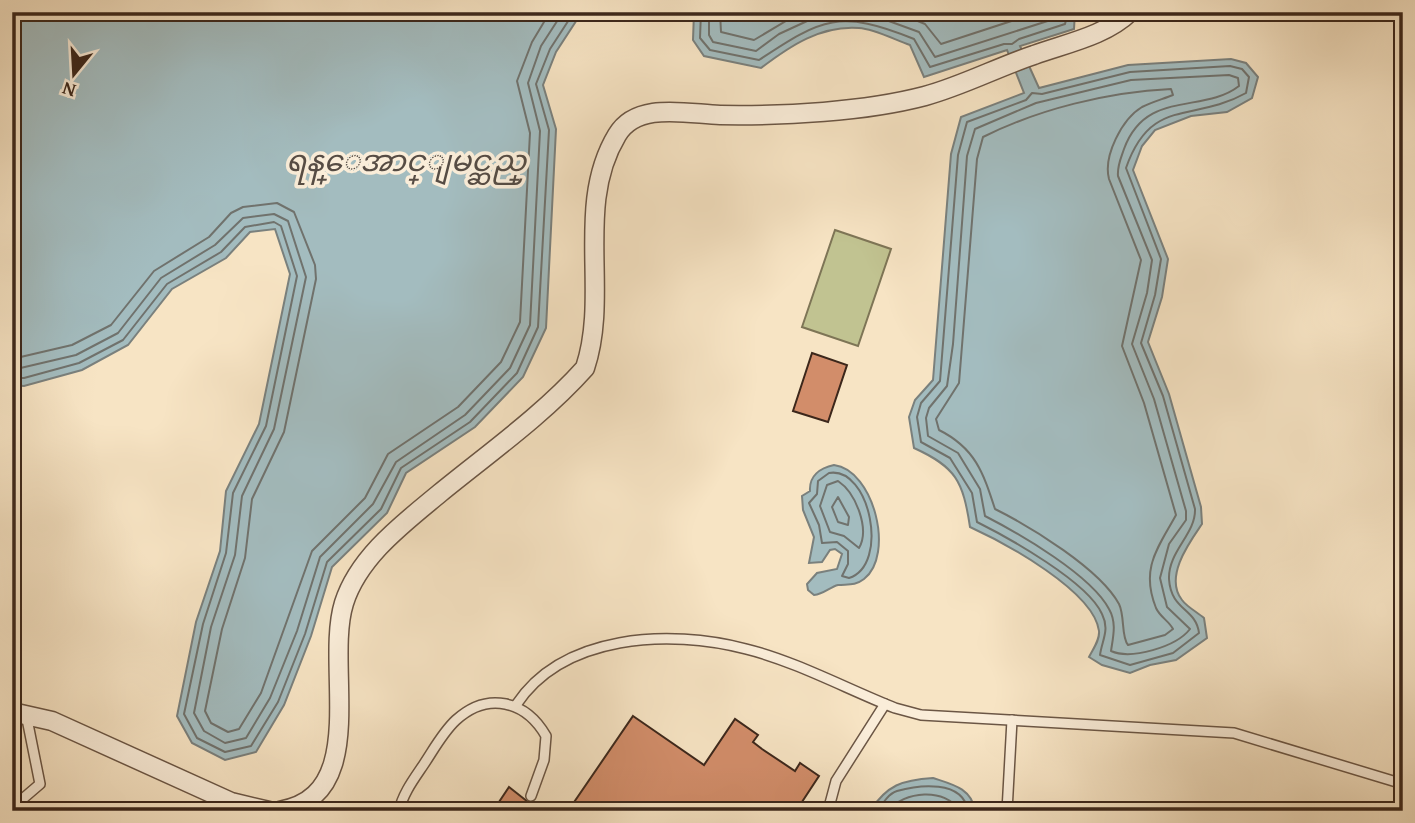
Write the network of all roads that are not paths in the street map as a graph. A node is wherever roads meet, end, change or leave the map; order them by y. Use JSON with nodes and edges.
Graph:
{"nodes":[{"id":1,"x":1130,"y":12,"type":"edge"},
{"id":2,"x":886,"y":704,"type":"junction"},
{"id":3,"x":516,"y":705,"type":"junction"},
{"id":4,"x":19,"y":712,"type":"edge"},
{"id":5,"x":1012,"y":720,"type":"junction"},
{"id":6,"x":1403,"y":784,"type":"edge"},
{"id":7,"x":531,"y":796,"type":"dead end"},
{"id":8,"x":12,"y":808,"type":"edge"},
{"id":9,"x":269,"y":811,"type":"edge"},
{"id":10,"x":279,"y":811,"type":"edge"},
{"id":11,"x":399,"y":811,"type":"edge"},
{"id":12,"x":828,"y":811,"type":"edge"},
{"id":13,"x":1007,"y":811,"type":"edge"}],
"edges":[{"from":1,"to":10,"type":"street"},
{"from":2,"to":3,"type":"lane"},
{"from":2,"to":5,"type":"lane"},
{"from":2,"to":12,"type":"lane"},
{"from":3,"to":7,"type":"lane"},
{"from":3,"to":11,"type":"lane"},
{"from":4,"to":8,"type":"lane"},
{"from":4,"to":9,"type":"street"},
{"from":5,"to":6,"type":"lane"},
{"from":5,"to":13,"type":"lane"}]}
